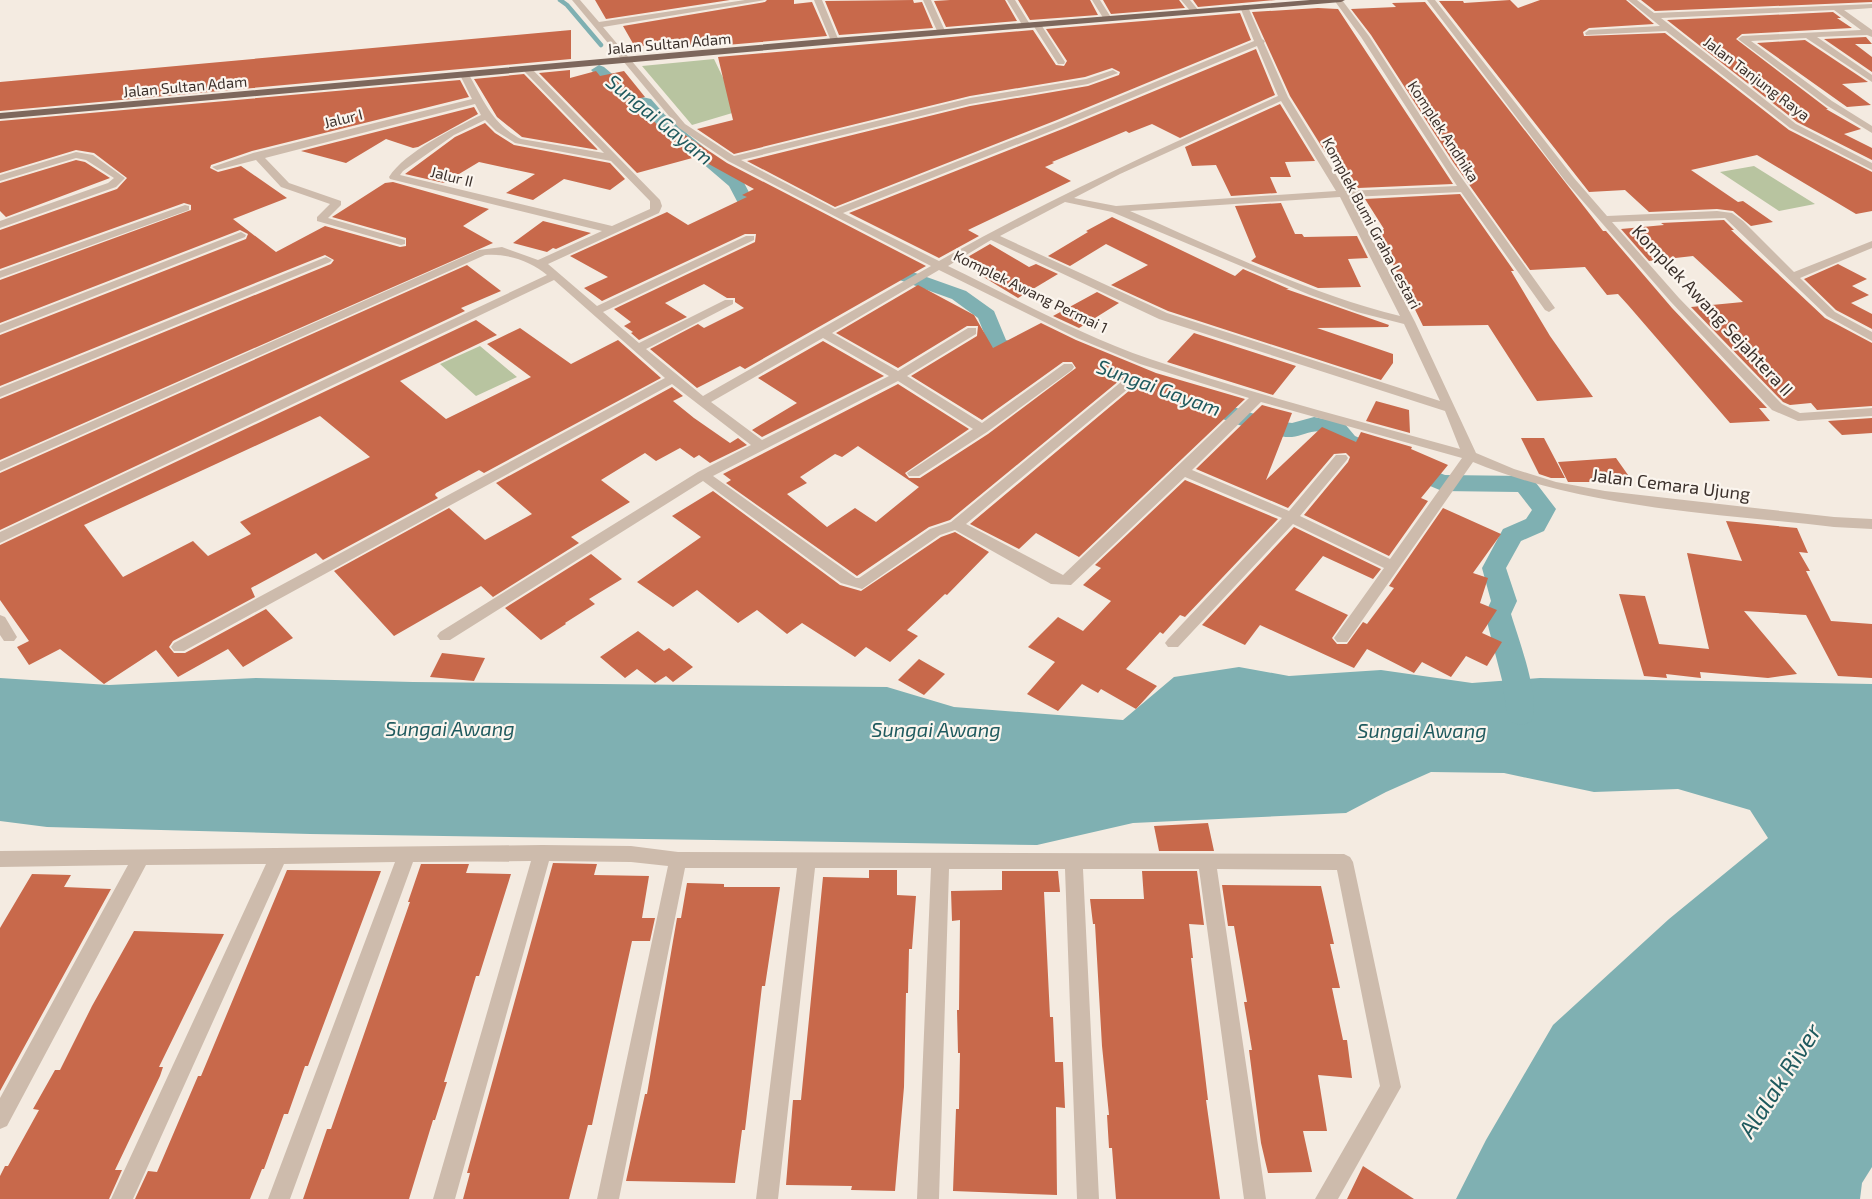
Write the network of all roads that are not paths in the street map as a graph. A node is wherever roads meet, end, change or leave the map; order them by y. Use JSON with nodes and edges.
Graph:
{"nodes":[{"id":1,"x":576,"y":0,"type":"edge"},
{"id":2,"x":761,"y":0,"type":"edge"},
{"id":3,"x":818,"y":0,"type":"edge"},
{"id":4,"x":927,"y":0,"type":"edge"},
{"id":5,"x":1011,"y":0,"type":"edge"},
{"id":6,"x":1096,"y":0,"type":"edge"},
{"id":7,"x":1185,"y":0,"type":"edge"},
{"id":8,"x":1339,"y":0,"type":"edge"},
{"id":9,"x":1431,"y":0,"type":"edge"},
{"id":10,"x":1632,"y":0,"type":"edge"},
{"id":11,"x":1282,"y":2,"type":"edge"},
{"id":12,"x":1872,"y":6,"type":"edge"},
{"id":13,"x":1244,"y":7,"type":"junction"},
{"id":14,"x":1835,"y":8,"type":"junction"},
{"id":15,"x":1195,"y":11,"type":"junction"},
{"id":16,"x":1653,"y":16,"type":"junction"},
{"id":17,"x":1108,"y":19,"type":"junction"},
{"id":18,"x":599,"y":25,"type":"junction"},
{"id":19,"x":1032,"y":25,"type":"junction"},
{"id":20,"x":1668,"y":28,"type":"junction"},
{"id":21,"x":942,"y":33,"type":"junction"},
{"id":22,"x":1589,"y":33,"type":"dead end"},
{"id":23,"x":1870,"y":33,"type":"edge"},
{"id":24,"x":1806,"y":34,"type":"junction"},
{"id":25,"x":835,"y":41,"type":"junction"},
{"id":26,"x":1261,"y":41,"type":"junction"},
{"id":27,"x":627,"y":61,"type":"junction"},
{"id":28,"x":1061,"y":62,"type":"dead end"},
{"id":29,"x":527,"y":69,"type":"junction"},
{"id":30,"x":1113,"y":73,"type":"dead end"},
{"id":31,"x":465,"y":75,"type":"junction"},
{"id":32,"x":1872,"y":79,"type":"edge"},
{"id":33,"x":1283,"y":97,"type":"junction"},
{"id":34,"x":477,"y":101,"type":"junction"},
{"id":35,"x":0,"y":116,"type":"edge"},
{"id":36,"x":486,"y":116,"type":"junction"},
{"id":37,"x":1872,"y":122,"type":"edge"},
{"id":38,"x":1858,"y":123,"type":"junction"},
{"id":39,"x":1872,"y":130,"type":"edge"},
{"id":40,"x":257,"y":155,"type":"junction"},
{"id":41,"x":613,"y":158,"type":"junction"},
{"id":42,"x":732,"y":159,"type":"junction"},
{"id":43,"x":217,"y":167,"type":"dead end"},
{"id":44,"x":1872,"y":167,"type":"edge"},
{"id":45,"x":0,"y":178,"type":"edge"},
{"id":46,"x":1464,"y":189,"type":"junction"},
{"id":47,"x":1343,"y":194,"type":"junction"},
{"id":48,"x":1065,"y":199,"type":"junction"},
{"id":49,"x":186,"y":208,"type":"dead end"},
{"id":50,"x":1115,"y":209,"type":"junction"},
{"id":51,"x":835,"y":213,"type":"junction"},
{"id":52,"x":1604,"y":219,"type":"junction"},
{"id":53,"x":0,"y":225,"type":"edge"},
{"id":54,"x":613,"y":231,"type":"junction"},
{"id":55,"x":242,"y":235,"type":"dead end"},
{"id":56,"x":991,"y":236,"type":"junction"},
{"id":57,"x":750,"y":238,"type":"dead end"},
{"id":58,"x":402,"y":242,"type":"dead end"},
{"id":59,"x":1872,"y":244,"type":"edge"},
{"id":60,"x":326,"y":260,"type":"dead end"},
{"id":61,"x":540,"y":263,"type":"junction"},
{"id":62,"x":939,"y":265,"type":"junction"},
{"id":63,"x":0,"y":275,"type":"edge"},
{"id":64,"x":555,"y":276,"type":"junction"},
{"id":65,"x":1792,"y":277,"type":"junction"},
{"id":66,"x":729,"y":302,"type":"dead end"},
{"id":67,"x":1549,"y":308,"type":"dead end"},
{"id":68,"x":597,"y":310,"type":"junction"},
{"id":69,"x":1409,"y":322,"type":"junction"},
{"id":70,"x":0,"y":329,"type":"edge"},
{"id":71,"x":972,"y":331,"type":"dead end"},
{"id":72,"x":822,"y":332,"type":"junction"},
{"id":73,"x":1872,"y":337,"type":"edge"},
{"id":74,"x":639,"y":348,"type":"junction"},
{"id":75,"x":1068,"y":367,"type":"dead end"},
{"id":76,"x":898,"y":376,"type":"junction"},
{"id":77,"x":673,"y":379,"type":"junction"},
{"id":78,"x":1125,"y":385,"type":"dead end"},
{"id":79,"x":0,"y":393,"type":"edge"},
{"id":80,"x":1258,"y":397,"type":"junction"},
{"id":81,"x":702,"y":402,"type":"junction"},
{"id":82,"x":1450,"y":408,"type":"junction"},
{"id":83,"x":1872,"y":412,"type":"edge"},
{"id":84,"x":982,"y":429,"type":"junction"},
{"id":85,"x":761,"y":446,"type":"junction"},
{"id":86,"x":1470,"y":456,"type":"junction"},
{"id":87,"x":1341,"y":458,"type":"dead end"},
{"id":88,"x":0,"y":467,"type":"edge"},
{"id":89,"x":1183,"y":471,"type":"junction"},
{"id":90,"x":914,"y":473,"type":"dead end"},
{"id":91,"x":703,"y":475,"type":"junction"},
{"id":92,"x":1291,"y":517,"type":"junction"},
{"id":93,"x":1872,"y":524,"type":"edge"},
{"id":94,"x":956,"y":525,"type":"junction"},
{"id":95,"x":0,"y":538,"type":"edge"},
{"id":96,"x":1393,"y":566,"type":"junction"},
{"id":97,"x":0,"y":621,"type":"edge"},
{"id":98,"x":445,"y":636,"type":"dead end"},
{"id":99,"x":9,"y":638,"type":"dead end"},
{"id":100,"x":1342,"y":638,"type":"dead end"},
{"id":101,"x":1173,"y":643,"type":"dead end"},
{"id":102,"x":179,"y":647,"type":"dead end"},
{"id":103,"x":542,"y":853,"type":"junction"},
{"id":104,"x":407,"y":855,"type":"junction"},
{"id":105,"x":141,"y":856,"type":"junction"},
{"id":106,"x":278,"y":857,"type":"junction"},
{"id":107,"x":678,"y":860,"type":"junction"},
{"id":108,"x":807,"y":860,"type":"junction"},
{"id":109,"x":940,"y":861,"type":"junction"},
{"id":110,"x":2,"y":862,"type":"edge"},
{"id":111,"x":1074,"y":862,"type":"junction"},
{"id":112,"x":1207,"y":863,"type":"junction"},
{"id":113,"x":0,"y":1119,"type":"edge"},
{"id":114,"x":122,"y":1199,"type":"edge"},
{"id":115,"x":279,"y":1199,"type":"edge"},
{"id":116,"x":444,"y":1199,"type":"edge"},
{"id":117,"x":608,"y":1199,"type":"edge"},
{"id":118,"x":767,"y":1199,"type":"edge"},
{"id":119,"x":928,"y":1199,"type":"edge"},
{"id":120,"x":1088,"y":1199,"type":"edge"},
{"id":121,"x":1255,"y":1199,"type":"edge"},
{"id":122,"x":1326,"y":1199,"type":"edge"}],
"edges":[{"from":1,"to":18,"type":"street","name":"Komplek Awang Permai 1"},
{"from":2,"to":18,"type":"street"},
{"from":3,"to":25,"type":"street"},
{"from":4,"to":21,"type":"street"},
{"from":5,"to":19,"type":"street"},
{"from":6,"to":17,"type":"street"},
{"from":7,"to":15,"type":"street"},
{"from":8,"to":11,"type":"main road","name":"Jalan Sultan Adam"},
{"from":8,"to":46,"type":"street","name":"Komplek Andhika"},
{"from":9,"to":52,"type":"street","name":"Komplek Awang Sejahtera II"},
{"from":10,"to":16,"type":"street","name":"Jalan Tanjung Raya"},
{"from":11,"to":13,"type":"main road","name":"Jalan Sultan Adam"},
{"from":12,"to":14,"type":"street"},
{"from":13,"to":15,"type":"main road","name":"Jalan Sultan Adam"},
{"from":13,"to":26,"type":"street","name":"Komplek Bumi Graha Lestari"},
{"from":14,"to":16,"type":"street"},
{"from":14,"to":23,"type":"street"},
{"from":15,"to":17,"type":"main road","name":"Jalan Sultan Adam"},
{"from":16,"to":20,"type":"street","name":"Jalan Tanjung Raya"},
{"from":17,"to":19,"type":"main road","name":"Jalan Sultan Adam"},
{"from":18,"to":27,"type":"street","name":"Komplek Awang Permai 1"},
{"from":19,"to":21,"type":"main road","name":"Jalan Sultan Adam"},
{"from":19,"to":28,"type":"street"},
{"from":20,"to":22,"type":"street"},
{"from":20,"to":44,"type":"street","name":"Jalan Tanjung Raya"},
{"from":21,"to":25,"type":"main road","name":"Jalan Sultan Adam"},
{"from":23,"to":24,"type":"street"},
{"from":24,"to":32,"type":"street"},
{"from":24,"to":38,"type":"street"},
{"from":25,"to":27,"type":"main road","name":"Jalan Sultan Adam"},
{"from":26,"to":33,"type":"street","name":"Komplek Bumi Graha Lestari"},
{"from":26,"to":51,"type":"street"},
{"from":27,"to":29,"type":"main road","name":"Jalan Sultan Adam"},
{"from":27,"to":42,"type":"street","name":"Komplek Awang Permai 1"},
{"from":29,"to":31,"type":"main road","name":"Jalan Sultan Adam"},
{"from":29,"to":41,"type":"street"},
{"from":30,"to":42,"type":"street"},
{"from":31,"to":34,"type":"street"},
{"from":31,"to":35,"type":"main road","name":"Jalan Sultan Adam"},
{"from":33,"to":47,"type":"street","name":"Komplek Bumi Graha Lestari"},
{"from":33,"to":48,"type":"street"},
{"from":34,"to":36,"type":"street"},
{"from":34,"to":40,"type":"street","name":"Jalur I"},
{"from":36,"to":41,"type":"street"},
{"from":36,"to":54,"type":"street","name":"Jalur II"},
{"from":37,"to":38,"type":"street"},
{"from":38,"to":39,"type":"street"},
{"from":40,"to":43,"type":"street","name":"Jalur I"},
{"from":40,"to":58,"type":"street"},
{"from":41,"to":54,"type":"street"},
{"from":42,"to":51,"type":"street","name":"Komplek Awang Permai 1"},
{"from":45,"to":53,"type":"street"},
{"from":46,"to":47,"type":"street"},
{"from":46,"to":67,"type":"street","name":"Komplek Andhika"},
{"from":47,"to":50,"type":"street"},
{"from":47,"to":69,"type":"street","name":"Komplek Bumi Graha Lestari"},
{"from":48,"to":50,"type":"street"},
{"from":48,"to":56,"type":"street"},
{"from":49,"to":63,"type":"street"},
{"from":50,"to":69,"type":"street"},
{"from":51,"to":62,"type":"street","name":"Komplek Awang Permai 1"},
{"from":52,"to":65,"type":"street","name":"Komplek Awang Sejahtera II"},
{"from":52,"to":83,"type":"street","name":"Komplek Awang Sejahtera II"},
{"from":54,"to":61,"type":"street"},
{"from":55,"to":70,"type":"street"},
{"from":56,"to":62,"type":"street"},
{"from":56,"to":82,"type":"street"},
{"from":57,"to":68,"type":"street"},
{"from":59,"to":65,"type":"street"},
{"from":60,"to":79,"type":"street"},
{"from":61,"to":64,"type":"street"},
{"from":61,"to":88,"type":"street"},
{"from":62,"to":72,"type":"street"},
{"from":62,"to":80,"type":"street","name":"Komplek Awang Permai 1"},
{"from":64,"to":68,"type":"street"},
{"from":64,"to":95,"type":"street"},
{"from":65,"to":73,"type":"street","name":"Komplek Awang Sejahtera II"},
{"from":66,"to":74,"type":"street"},
{"from":68,"to":74,"type":"street"},
{"from":69,"to":82,"type":"street","name":"Komplek Bumi Graha Lestari"},
{"from":71,"to":76,"type":"street"},
{"from":72,"to":76,"type":"street"},
{"from":72,"to":81,"type":"street"},
{"from":74,"to":77,"type":"street"},
{"from":75,"to":84,"type":"street"},
{"from":76,"to":84,"type":"street"},
{"from":76,"to":85,"type":"street"},
{"from":77,"to":81,"type":"street"},
{"from":77,"to":102,"type":"street"},
{"from":78,"to":94,"type":"street"},
{"from":80,"to":86,"type":"street","name":"Komplek Awang Permai 1"},
{"from":80,"to":89,"type":"street"},
{"from":81,"to":85,"type":"street"},
{"from":82,"to":86,"type":"street","name":"Komplek Bumi Graha Lestari"},
{"from":84,"to":90,"type":"street"},
{"from":85,"to":91,"type":"street"},
{"from":86,"to":93,"type":"street","name":"Jalan Cemara Ujung"},
{"from":86,"to":96,"type":"street"},
{"from":87,"to":92,"type":"street"},
{"from":89,"to":92,"type":"street"},
{"from":89,"to":94,"type":"street"},
{"from":91,"to":94,"type":"street"},
{"from":91,"to":98,"type":"street"},
{"from":92,"to":96,"type":"street"},
{"from":92,"to":101,"type":"street"},
{"from":96,"to":100,"type":"street"},
{"from":97,"to":99,"type":"street"},
{"from":103,"to":104,"type":"street"},
{"from":103,"to":107,"type":"street"},
{"from":103,"to":116,"type":"street"},
{"from":104,"to":106,"type":"street"},
{"from":104,"to":115,"type":"street"},
{"from":105,"to":106,"type":"street"},
{"from":105,"to":110,"type":"street"},
{"from":105,"to":113,"type":"street"},
{"from":106,"to":114,"type":"street"},
{"from":107,"to":108,"type":"street"},
{"from":107,"to":117,"type":"street"},
{"from":108,"to":109,"type":"street"},
{"from":108,"to":118,"type":"street"},
{"from":109,"to":111,"type":"street"},
{"from":109,"to":119,"type":"street"},
{"from":111,"to":112,"type":"street"},
{"from":111,"to":120,"type":"street"},
{"from":112,"to":121,"type":"street"},
{"from":112,"to":122,"type":"street"}]}
